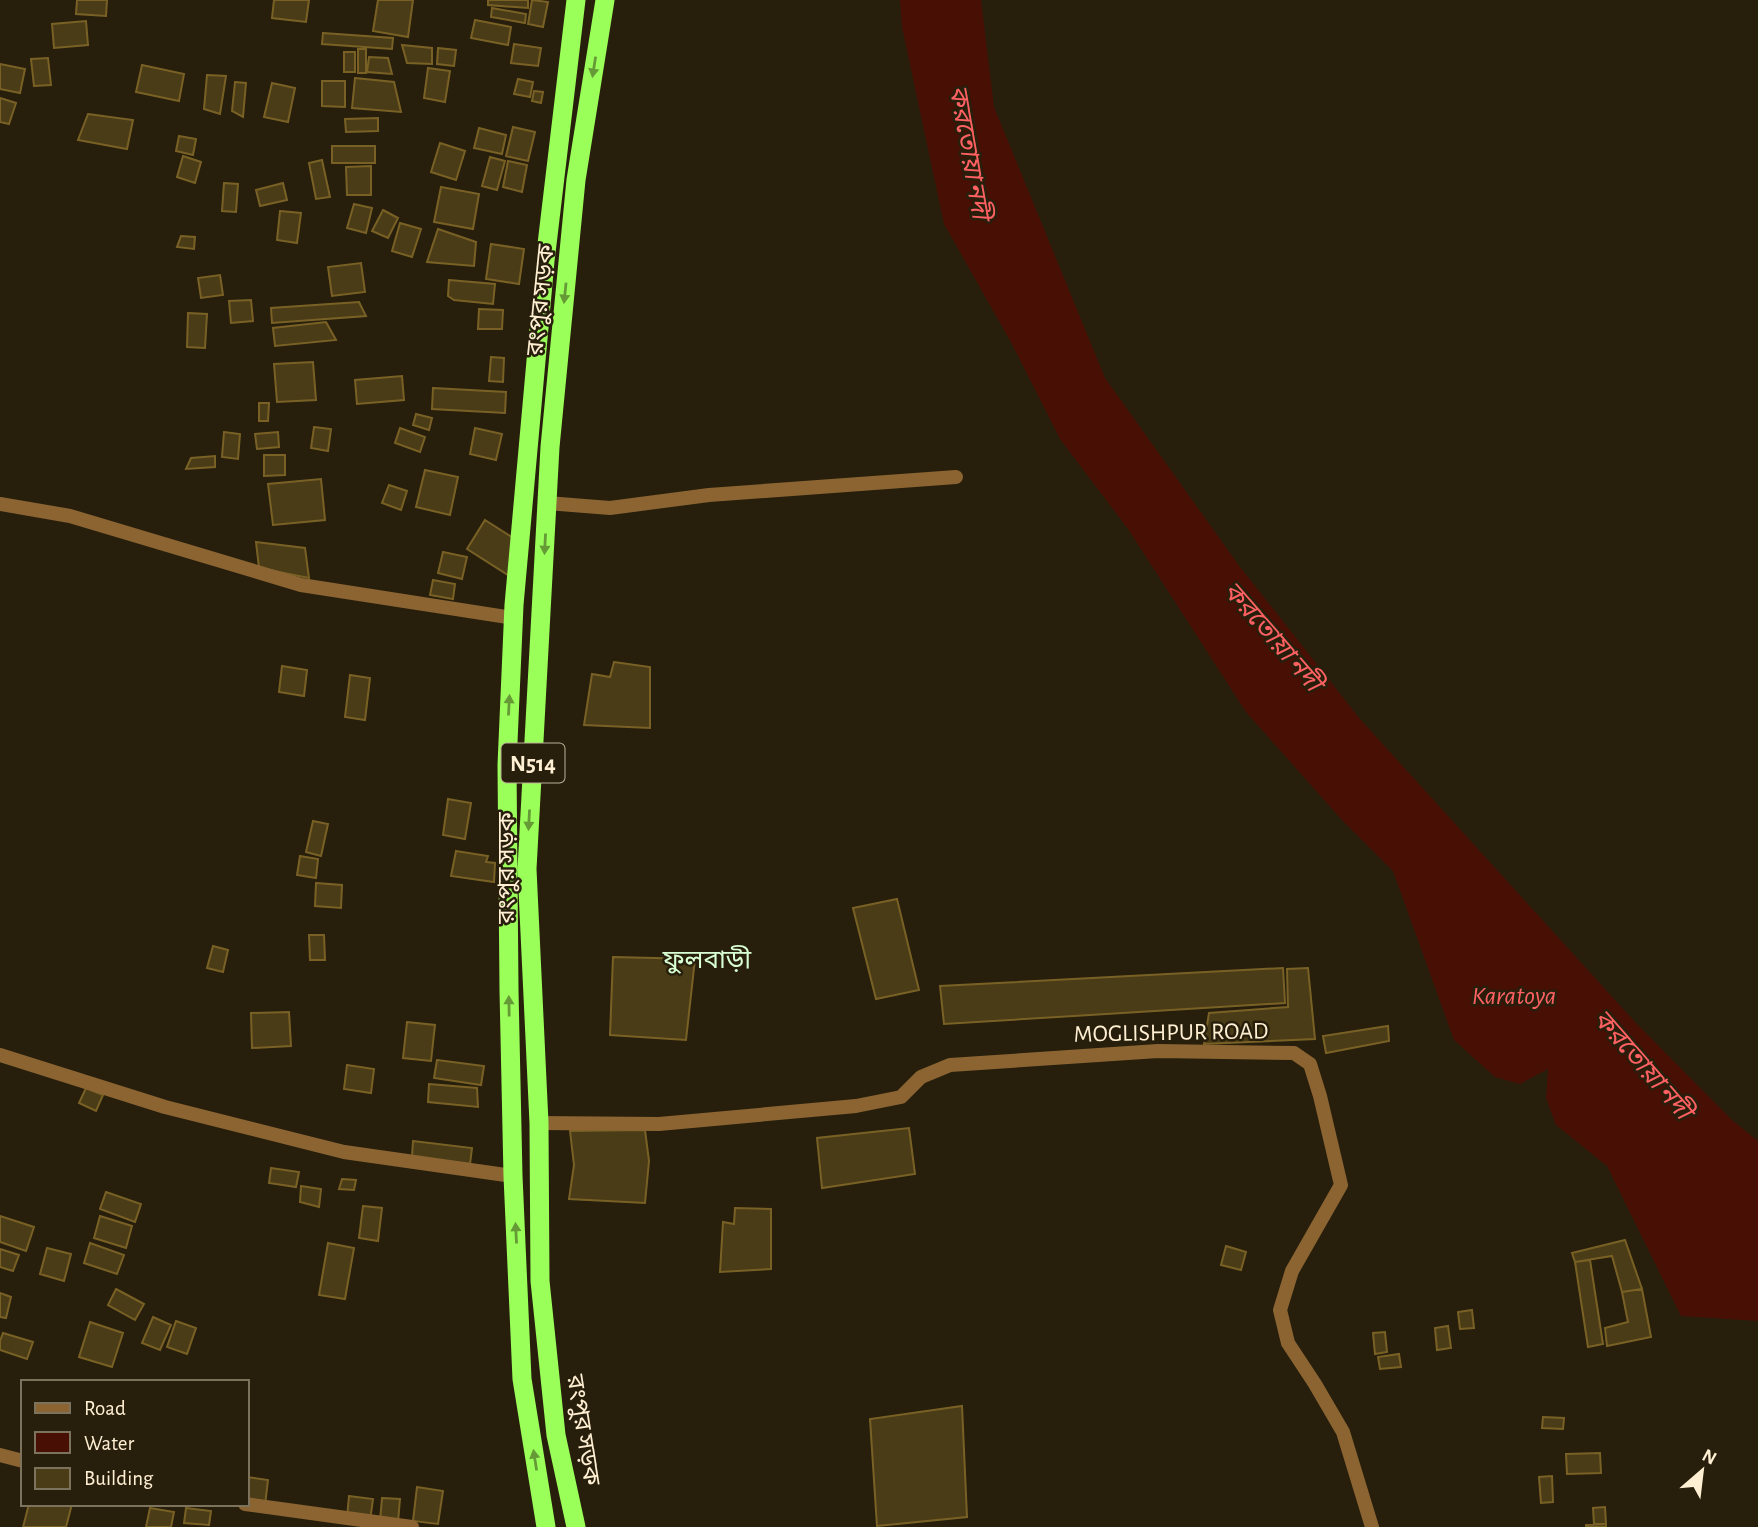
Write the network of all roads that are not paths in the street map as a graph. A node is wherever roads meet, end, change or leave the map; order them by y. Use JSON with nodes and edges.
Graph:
{"nodes":[{"id":1,"x":576,"y":0,"type":"edge"},
{"id":2,"x":605,"y":0,"type":"edge"},
{"id":3,"x":956,"y":477,"type":"dead end"},
{"id":4,"x":547,"y":503,"type":"junction"},
{"id":5,"x":0,"y":504,"type":"edge"},
{"id":6,"x":513,"y":618,"type":"junction"},
{"id":7,"x":0,"y":1055,"type":"edge"},
{"id":8,"x":539,"y":1123,"type":"junction"},
{"id":9,"x":513,"y":1177,"type":"junction"},
{"id":10,"x":0,"y":1455,"type":"edge"},
{"id":11,"x":21,"y":1460,"type":"edge"},
{"id":12,"x":248,"y":1504,"type":"edge"},
{"id":13,"x":412,"y":1527,"type":"edge"},
{"id":14,"x":546,"y":1527,"type":"edge"},
{"id":15,"x":576,"y":1527,"type":"edge"},
{"id":16,"x":1371,"y":1527,"type":"edge"}],
"edges":[{"from":1,"to":6,"type":"highway","name":"রংপুর সড়ক","number":"N514"},
{"from":2,"to":4,"type":"highway","name":"রংপুর সড়ক","number":"N514","one_way":true},
{"from":3,"to":4,"type":"street"},
{"from":4,"to":8,"type":"highway","name":"রংপুর সড়ক","number":"N514","one_way":true},
{"from":5,"to":6,"type":"street"},
{"from":9,"to":6,"type":"highway","name":"রংপুর সড়ক","number":"N514","one_way":true},
{"from":7,"to":9,"type":"street"},
{"from":8,"to":15,"type":"highway","name":"রংপুর সড়ক","number":"N514"},
{"from":8,"to":16,"type":"street","name":"MOGLISHPUR ROAD"},
{"from":14,"to":9,"type":"highway","name":"রংপুর সড়ক","number":"N514","one_way":true},
{"from":10,"to":11,"type":"street"},
{"from":12,"to":13,"type":"street"}]}
